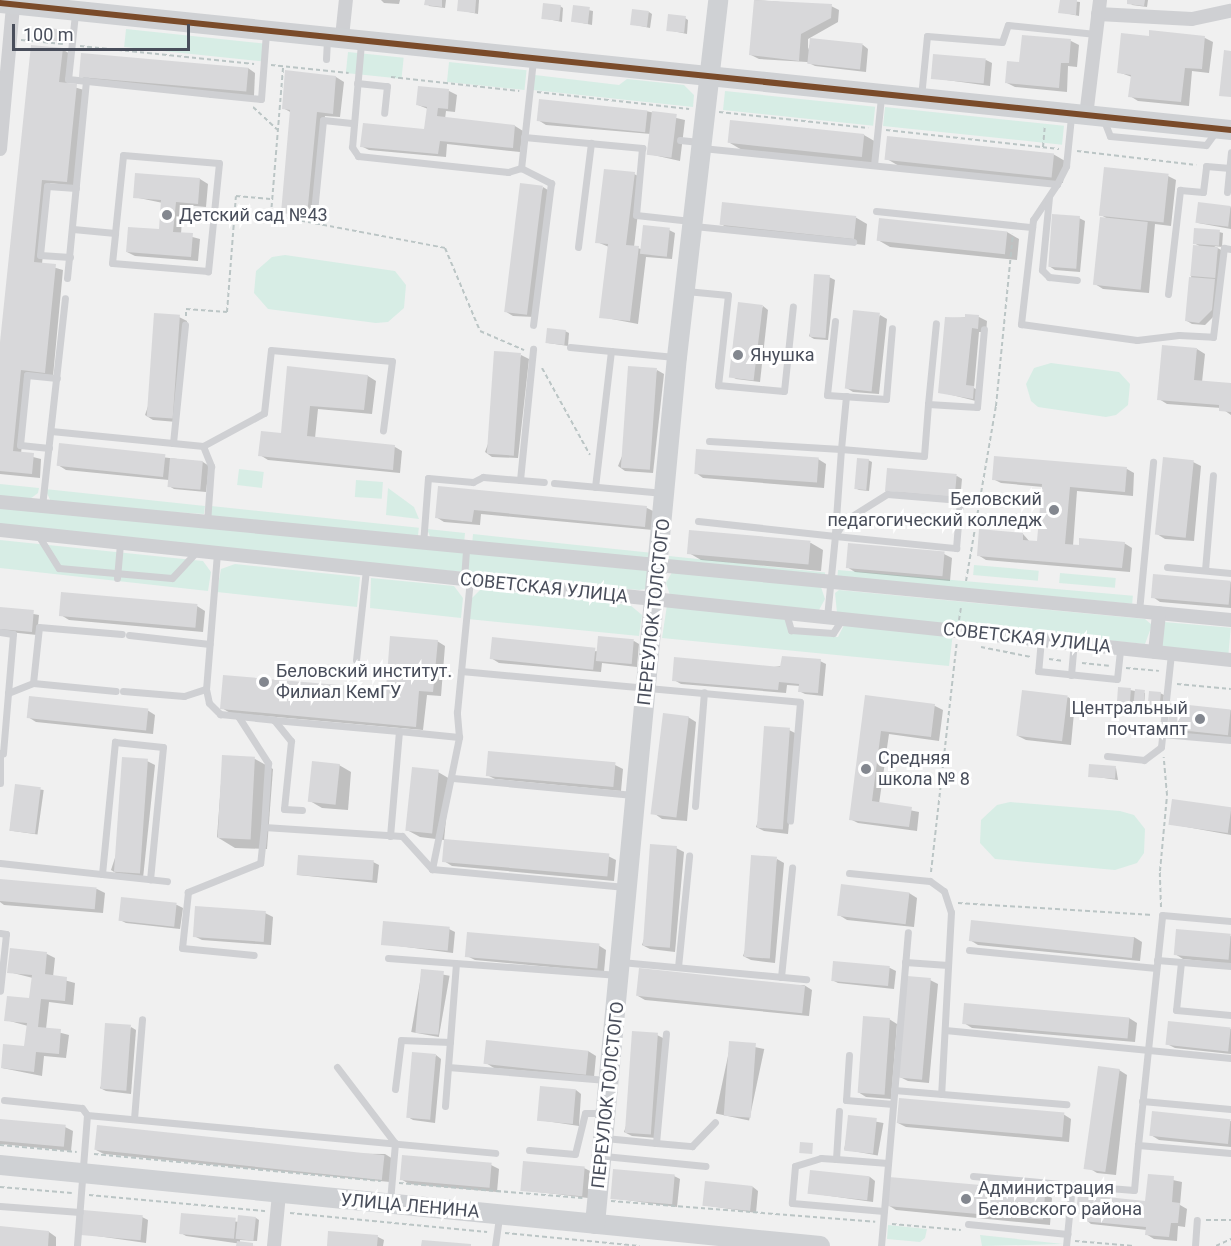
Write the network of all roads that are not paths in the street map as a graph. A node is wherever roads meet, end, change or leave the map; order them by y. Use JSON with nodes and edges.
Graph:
{"nodes":[{"id":1,"x":346,"y":0,"type":"edge"},
{"id":2,"x":718,"y":0,"type":"edge"},
{"id":3,"x":7,"y":4,"type":"edge"},
{"id":4,"x":1099,"y":7,"type":"edge"},
{"id":5,"x":1231,"y":10,"type":"edge"},
{"id":6,"x":75,"y":11,"type":"junction"},
{"id":7,"x":266,"y":30,"type":"junction"},
{"id":8,"x":1096,"y":34,"type":"junction"},
{"id":9,"x":343,"y":37,"type":"junction"},
{"id":10,"x":533,"y":57,"type":"junction"},
{"id":11,"x":326,"y":59,"type":"dead end"},
{"id":12,"x":709,"y":76,"type":"junction"},
{"id":13,"x":86,"y":80,"type":"junction"},
{"id":14,"x":357,"y":83,"type":"junction"},
{"id":15,"x":881,"y":94,"type":"junction"},
{"id":16,"x":921,"y":98,"type":"junction"},
{"id":17,"x":384,"y":114,"type":"dead end"},
{"id":18,"x":1087,"y":116,"type":"junction"},
{"id":19,"x":354,"y":123,"type":"junction"},
{"id":20,"x":1224,"y":130,"type":"edge"},
{"id":21,"x":524,"y":137,"type":"junction"},
{"id":22,"x":591,"y":143,"type":"junction"},
{"id":23,"x":693,"y":143,"type":"junction"},
{"id":24,"x":0,"y":149,"type":"edge"},
{"id":25,"x":1231,"y":152,"type":"edge"},
{"id":26,"x":874,"y":165,"type":"junction"},
{"id":27,"x":521,"y":168,"type":"junction"},
{"id":28,"x":1230,"y":168,"type":"edge"},
{"id":29,"x":1057,"y":184,"type":"junction"},
{"id":30,"x":76,"y":188,"type":"junction"},
{"id":31,"x":1227,"y":192,"type":"dead end"},
{"id":32,"x":1049,"y":195,"type":"junction"},
{"id":33,"x":876,"y":211,"type":"dead end"},
{"id":34,"x":314,"y":212,"type":"dead end"},
{"id":35,"x":691,"y":223,"type":"junction"},
{"id":36,"x":1032,"y":227,"type":"junction"},
{"id":37,"x":73,"y":229,"type":"junction"},
{"id":38,"x":115,"y":233,"type":"junction"},
{"id":39,"x":853,"y":242,"type":"dead end"},
{"id":40,"x":578,"y":247,"type":"dead end"},
{"id":41,"x":1231,"y":249,"type":"edge"},
{"id":42,"x":70,"y":257,"type":"junction"},
{"id":43,"x":67,"y":278,"type":"dead end"},
{"id":44,"x":1077,"y":280,"type":"dead end"},
{"id":45,"x":684,"y":290,"type":"junction"},
{"id":46,"x":1168,"y":294,"type":"dead end"},
{"id":47,"x":65,"y":298,"type":"dead end"},
{"id":48,"x":793,"y":306,"type":"dead end"},
{"id":49,"x":835,"y":321,"type":"dead end"},
{"id":50,"x":936,"y":323,"type":"dead end"},
{"id":51,"x":185,"y":325,"type":"road end"},
{"id":52,"x":533,"y":325,"type":"dead end"},
{"id":53,"x":892,"y":328,"type":"dead end"},
{"id":54,"x":984,"y":328,"type":"dead end"},
{"id":55,"x":570,"y":347,"type":"dead end"},
{"id":56,"x":530,"y":350,"type":"road end"},
{"id":57,"x":611,"y":351,"type":"junction"},
{"id":58,"x":677,"y":357,"type":"junction"},
{"id":59,"x":57,"y":378,"type":"junction"},
{"id":60,"x":846,"y":396,"type":"junction"},
{"id":61,"x":928,"y":404,"type":"junction"},
{"id":62,"x":383,"y":430,"type":"dead end"},
{"id":63,"x":51,"y":431,"type":"junction"},
{"id":64,"x":709,"y":441,"type":"dead end"},
{"id":65,"x":173,"y":443,"type":"junction"},
{"id":66,"x":203,"y":446,"type":"junction"},
{"id":67,"x":50,"y":448,"type":"junction"},
{"id":68,"x":841,"y":449,"type":"junction"},
{"id":69,"x":1153,"y":462,"type":"dead end"},
{"id":70,"x":1213,"y":475,"type":"dead end"},
{"id":71,"x":520,"y":480,"type":"junction"},
{"id":72,"x":544,"y":482,"type":"dead end"},
{"id":73,"x":554,"y":483,"type":"dead end"},
{"id":74,"x":595,"y":487,"type":"junction"},
{"id":75,"x":666,"y":493,"type":"junction"},
{"id":76,"x":0,"y":502,"type":"edge"},
{"id":77,"x":42,"y":506,"type":"junction"},
{"id":78,"x":698,"y":521,"type":"dead end"},
{"id":79,"x":207,"y":523,"type":"junction"},
{"id":80,"x":0,"y":530,"type":"edge"},
{"id":81,"x":38,"y":534,"type":"junction"},
{"id":82,"x":835,"y":536,"type":"junction"},
{"id":83,"x":120,"y":543,"type":"junction"},
{"id":84,"x":423,"y":544,"type":"junction"},
{"id":85,"x":466,"y":548,"type":"junction"},
{"id":86,"x":197,"y":551,"type":"junction"},
{"id":87,"x":217,"y":553,"type":"junction"},
{"id":88,"x":658,"y":566,"type":"junction"},
{"id":89,"x":1167,"y":567,"type":"dead end"},
{"id":90,"x":366,"y":569,"type":"junction"},
{"id":91,"x":1205,"y":570,"type":"junction"},
{"id":92,"x":1231,"y":573,"type":"edge"},
{"id":93,"x":117,"y":576,"type":"junction"},
{"id":94,"x":467,"y":580,"type":"junction"},
{"id":95,"x":831,"y":584,"type":"junction"},
{"id":96,"x":655,"y":599,"type":"junction"},
{"id":97,"x":1139,"y":611,"type":"junction"},
{"id":98,"x":786,"y":613,"type":"junction"},
{"id":99,"x":1159,"y":613,"type":"junction"},
{"id":100,"x":827,"y":617,"type":"junction"},
{"id":101,"x":842,"y":619,"type":"junction"},
{"id":102,"x":1231,"y":620,"type":"edge"},
{"id":103,"x":0,"y":632,"type":"edge"},
{"id":104,"x":1041,"y":639,"type":"junction"},
{"id":105,"x":1074,"y":643,"type":"junction"},
{"id":106,"x":208,"y":644,"type":"junction"},
{"id":107,"x":1120,"y":648,"type":"junction"},
{"id":108,"x":1155,"y":652,"type":"junction"},
{"id":109,"x":1171,"y":653,"type":"junction"},
{"id":110,"x":356,"y":660,"type":"dead end"},
{"id":111,"x":1231,"y":660,"type":"edge"},
{"id":112,"x":461,"y":671,"type":"junction"},
{"id":113,"x":1071,"y":675,"type":"junction"},
{"id":114,"x":33,"y":683,"type":"junction"},
{"id":115,"x":646,"y":686,"type":"junction"},
{"id":116,"x":206,"y":689,"type":"junction"},
{"id":117,"x":704,"y":692,"type":"junction"},
{"id":118,"x":8,"y":693,"type":"junction"},
{"id":119,"x":238,"y":717,"type":"junction"},
{"id":120,"x":274,"y":720,"type":"junction"},
{"id":121,"x":399,"y":731,"type":"junction"},
{"id":122,"x":1162,"y":734,"type":"junction"},
{"id":123,"x":459,"y":737,"type":"junction"},
{"id":124,"x":1231,"y":740,"type":"edge"},
{"id":125,"x":2,"y":753,"type":"edge"},
{"id":126,"x":1107,"y":756,"type":"dead end"},
{"id":127,"x":453,"y":778,"type":"junction"},
{"id":128,"x":0,"y":783,"type":"edge"},
{"id":129,"x":635,"y":795,"type":"junction"},
{"id":130,"x":694,"y":806,"type":"dead end"},
{"id":131,"x":302,"y":810,"type":"dead end"},
{"id":132,"x":790,"y":821,"type":"dead end"},
{"id":133,"x":264,"y":827,"type":"junction"},
{"id":134,"x":390,"y":836,"type":"junction"},
{"id":135,"x":689,"y":856,"type":"dead end"},
{"id":136,"x":0,"y":862,"type":"edge"},
{"id":137,"x":792,"y":868,"type":"dead end"},
{"id":138,"x":432,"y":869,"type":"junction"},
{"id":139,"x":849,"y":873,"type":"dead end"},
{"id":140,"x":102,"y":874,"type":"junction"},
{"id":141,"x":150,"y":879,"type":"junction"},
{"id":142,"x":167,"y":881,"type":"dead end"},
{"id":143,"x":627,"y":887,"type":"junction"},
{"id":144,"x":1231,"y":921,"type":"edge"},
{"id":145,"x":908,"y":932,"type":"dead end"},
{"id":146,"x":0,"y":933,"type":"edge"},
{"id":147,"x":969,"y":950,"type":"dead end"},
{"id":148,"x":254,"y":955,"type":"dead end"},
{"id":149,"x":388,"y":958,"type":"dead end"},
{"id":150,"x":905,"y":962,"type":"junction"},
{"id":151,"x":1181,"y":962,"type":"junction"},
{"id":152,"x":456,"y":963,"type":"junction"},
{"id":153,"x":1156,"y":964,"type":"junction"},
{"id":154,"x":948,"y":966,"type":"junction"},
{"id":155,"x":1231,"y":966,"type":"edge"},
{"id":156,"x":678,"y":967,"type":"junction"},
{"id":157,"x":621,"y":968,"type":"junction"},
{"id":158,"x":781,"y":976,"type":"junction"},
{"id":159,"x":806,"y":979,"type":"dead end"},
{"id":160,"x":0,"y":991,"type":"edge"},
{"id":161,"x":1231,"y":1016,"type":"edge"},
{"id":162,"x":142,"y":1019,"type":"dead end"},
{"id":163,"x":945,"y":1030,"type":"junction"},
{"id":164,"x":666,"y":1033,"type":"dead end"},
{"id":165,"x":450,"y":1042,"type":"junction"},
{"id":166,"x":1148,"y":1050,"type":"junction"},
{"id":167,"x":849,"y":1055,"type":"dead end"},
{"id":168,"x":1231,"y":1058,"type":"edge"},
{"id":169,"x":337,"y":1067,"type":"dead end"},
{"id":170,"x":448,"y":1067,"type":"junction"},
{"id":171,"x":609,"y":1080,"type":"junction"},
{"id":172,"x":395,"y":1089,"type":"dead end"},
{"id":173,"x":894,"y":1090,"type":"junction"},
{"id":174,"x":941,"y":1094,"type":"junction"},
{"id":175,"x":4,"y":1100,"type":"dead end"},
{"id":176,"x":1142,"y":1101,"type":"junction"},
{"id":177,"x":893,"y":1104,"type":"junction"},
{"id":178,"x":1066,"y":1104,"type":"dead end"},
{"id":179,"x":445,"y":1106,"type":"dead end"},
{"id":180,"x":1231,"y":1109,"type":"edge"},
{"id":181,"x":839,"y":1111,"type":"dead end"},
{"id":182,"x":605,"y":1113,"type":"junction"},
{"id":183,"x":87,"y":1114,"type":"junction"},
{"id":184,"x":134,"y":1119,"type":"junction"},
{"id":185,"x":715,"y":1122,"type":"dead end"},
{"id":186,"x":395,"y":1143,"type":"junction"},
{"id":187,"x":656,"y":1143,"type":"junction"},
{"id":188,"x":1138,"y":1144,"type":"junction"},
{"id":189,"x":602,"y":1147,"type":"junction"},
{"id":190,"x":529,"y":1150,"type":"dead end"},
{"id":191,"x":495,"y":1153,"type":"dead end"},
{"id":192,"x":1231,"y":1153,"type":"edge"},
{"id":193,"x":836,"y":1159,"type":"junction"},
{"id":194,"x":888,"y":1163,"type":"junction"},
{"id":195,"x":0,"y":1165,"type":"edge"},
{"id":196,"x":706,"y":1166,"type":"dead end"},
{"id":197,"x":85,"y":1173,"type":"junction"},
{"id":198,"x":973,"y":1176,"type":"dead end"},
{"id":199,"x":1072,"y":1185,"type":"junction"},
{"id":200,"x":278,"y":1203,"type":"junction"},
{"id":201,"x":390,"y":1203,"type":"junction"},
{"id":202,"x":0,"y":1206,"type":"edge"},
{"id":203,"x":884,"y":1211,"type":"junction"},
{"id":204,"x":80,"y":1212,"type":"junction"},
{"id":205,"x":1197,"y":1220,"type":"road end"},
{"id":206,"x":498,"y":1223,"type":"junction"},
{"id":207,"x":595,"y":1224,"type":"junction"},
{"id":208,"x":965,"y":1227,"type":"road end"},
{"id":209,"x":1067,"y":1240,"type":"edge"},
{"id":210,"x":77,"y":1246,"type":"edge"},
{"id":211,"x":274,"y":1246,"type":"edge"},
{"id":212,"x":495,"y":1246,"type":"edge"},
{"id":213,"x":810,"y":1246,"type":"edge"},
{"id":214,"x":881,"y":1246,"type":"edge"},
{"id":215,"x":1195,"y":1246,"type":"edge"}],
"edges":[{"from":1,"to":9,"type":"street"},
{"from":2,"to":12,"type":"street","name":"ПЕРЕУЛОК ТОЛСТОГО"},
{"from":3,"to":6,"type":"street"},
{"from":3,"to":24,"type":"street"},
{"from":4,"to":5,"type":"street"},
{"from":4,"to":8,"type":"street"},
{"from":6,"to":7,"type":"street"},
{"from":6,"to":13,"type":"lane"},
{"from":7,"to":9,"type":"street"},
{"from":7,"to":13,"type":"lane"},
{"from":8,"to":16,"type":"lane"},
{"from":8,"to":18,"type":"street"},
{"from":9,"to":10,"type":"street"},
{"from":9,"to":11,"type":"lane"},
{"from":9,"to":14,"type":"lane"},
{"from":10,"to":12,"type":"street"},
{"from":10,"to":21,"type":"lane"},
{"from":12,"to":15,"type":"street"},
{"from":12,"to":23,"type":"street","name":"ПЕРЕУЛОК ТОЛСТОГО"},
{"from":13,"to":30,"type":"lane"},
{"from":14,"to":17,"type":"lane"},
{"from":14,"to":19,"type":"lane"},
{"from":15,"to":16,"type":"street"},
{"from":15,"to":26,"type":"lane"},
{"from":16,"to":18,"type":"street"},
{"from":18,"to":20,"type":"street"},
{"from":18,"to":29,"type":"lane"},
{"from":19,"to":27,"type":"lane"},
{"from":19,"to":34,"type":"lane"},
{"from":21,"to":22,"type":"lane"},
{"from":21,"to":27,"type":"lane"},
{"from":22,"to":35,"type":"lane"},
{"from":22,"to":40,"type":"lane"},
{"from":23,"to":26,"type":"lane"},
{"from":23,"to":35,"type":"street","name":"ПЕРЕУЛОК ТОЛСТОГО"},
{"from":25,"to":28,"type":"lane"},
{"from":26,"to":29,"type":"lane"},
{"from":27,"to":52,"type":"lane"},
{"from":28,"to":31,"type":"lane"},
{"from":28,"to":46,"type":"lane"},
{"from":29,"to":32,"type":"lane"},
{"from":30,"to":37,"type":"lane"},
{"from":30,"to":42,"type":"lane"},
{"from":32,"to":36,"type":"lane"},
{"from":32,"to":44,"type":"lane"},
{"from":33,"to":36,"type":"lane"},
{"from":35,"to":39,"type":"lane"},
{"from":35,"to":45,"type":"street","name":"ПЕРЕУЛОК ТОЛСТОГО"},
{"from":36,"to":41,"type":"lane"},
{"from":37,"to":38,"type":"lane"},
{"from":37,"to":42,"type":"lane"},
{"from":38,"to":38,"type":"lane"},
{"from":42,"to":43,"type":"lane"},
{"from":45,"to":48,"type":"lane"},
{"from":45,"to":58,"type":"street","name":"ПЕРЕУЛОК ТОЛСТОГО"},
{"from":47,"to":59,"type":"lane"},
{"from":49,"to":60,"type":"lane"},
{"from":50,"to":61,"type":"lane"},
{"from":51,"to":65,"type":"lane"},
{"from":53,"to":60,"type":"lane"},
{"from":54,"to":61,"type":"lane"},
{"from":55,"to":57,"type":"lane"},
{"from":56,"to":71,"type":"lane"},
{"from":57,"to":58,"type":"lane"},
{"from":57,"to":74,"type":"lane"},
{"from":58,"to":75,"type":"street","name":"ПЕРЕУЛОК ТОЛСТОГО"},
{"from":59,"to":63,"type":"lane"},
{"from":59,"to":67,"type":"lane"},
{"from":60,"to":68,"type":"lane"},
{"from":61,"to":68,"type":"lane"},
{"from":62,"to":66,"type":"lane"},
{"from":63,"to":65,"type":"lane"},
{"from":63,"to":67,"type":"lane"},
{"from":64,"to":68,"type":"lane"},
{"from":65,"to":66,"type":"lane"},
{"from":66,"to":79,"type":"lane"},
{"from":67,"to":77,"type":"lane"},
{"from":68,"to":82,"type":"lane"},
{"from":69,"to":97,"type":"lane"},
{"from":70,"to":91,"type":"lane"},
{"from":71,"to":72,"type":"lane"},
{"from":71,"to":84,"type":"lane"},
{"from":73,"to":74,"type":"lane"},
{"from":74,"to":75,"type":"lane"},
{"from":75,"to":88,"type":"street","name":"ПЕРЕУЛОК ТОЛСТОГО"},
{"from":76,"to":77,"type":"street","name":"СОВЕТСКАЯ УЛИЦА"},
{"from":77,"to":79,"type":"street","name":"СОВЕТСКАЯ УЛИЦА"},
{"from":78,"to":82,"type":"lane"},
{"from":79,"to":84,"type":"street","name":"СОВЕТСКАЯ УЛИЦА"},
{"from":80,"to":81,"type":"street","name":"СОВЕТСКАЯ УЛИЦА"},
{"from":81,"to":83,"type":"street","name":"СОВЕТСКАЯ УЛИЦА"},
{"from":81,"to":93,"type":"lane"},
{"from":82,"to":82,"type":"lane"},
{"from":82,"to":95,"type":"lane"},
{"from":83,"to":86,"type":"street","name":"СОВЕТСКАЯ УЛИЦА"},
{"from":83,"to":93,"type":"lane"},
{"from":84,"to":85,"type":"street","name":"СОВЕТСКАЯ УЛИЦА"},
{"from":85,"to":88,"type":"street","name":"СОВЕТСКАЯ УЛИЦА"},
{"from":85,"to":94,"type":"lane"},
{"from":86,"to":87,"type":"street","name":"СОВЕТСКАЯ УЛИЦА"},
{"from":86,"to":93,"type":"lane"},
{"from":87,"to":90,"type":"street","name":"СОВЕТСКАЯ УЛИЦА"},
{"from":87,"to":106,"type":"lane"},
{"from":88,"to":95,"type":"street","name":"СОВЕТСКАЯ УЛИЦА"},
{"from":88,"to":96,"type":"street","name":"ПЕРЕУЛОК ТОЛСТОГО"},
{"from":89,"to":91,"type":"lane"},
{"from":90,"to":94,"type":"street","name":"СОВЕТСКАЯ УЛИЦА"},
{"from":90,"to":110,"type":"lane"},
{"from":91,"to":92,"type":"lane"},
{"from":94,"to":96,"type":"street","name":"СОВЕТСКАЯ УЛИЦА"},
{"from":94,"to":112,"type":"lane"},
{"from":95,"to":97,"type":"street","name":"СОВЕТСКАЯ УЛИЦА"},
{"from":95,"to":100,"type":"lane"},
{"from":96,"to":98,"type":"street","name":"СОВЕТСКАЯ УЛИЦА"},
{"from":96,"to":115,"type":"street","name":"ПЕРЕУЛОК ТОЛСТОГО"},
{"from":97,"to":99,"type":"street","name":"СОВЕТСКАЯ УЛИЦА"},
{"from":98,"to":100,"type":"street","name":"СОВЕТСКАЯ УЛИЦА"},
{"from":98,"to":101,"type":"lane"},
{"from":99,"to":102,"type":"street","name":"СОВЕТСКАЯ УЛИЦА"},
{"from":99,"to":108,"type":"street"},
{"from":100,"to":101,"type":"street","name":"СОВЕТСКАЯ УЛИЦА"},
{"from":101,"to":104,"type":"street","name":"СОВЕТСКАЯ УЛИЦА"},
{"from":103,"to":118,"type":"lane"},
{"from":104,"to":105,"type":"street","name":"СОВЕТСКАЯ УЛИЦА"},
{"from":104,"to":113,"type":"lane"},
{"from":105,"to":107,"type":"street","name":"СОВЕТСКАЯ УЛИЦА"},
{"from":105,"to":113,"type":"lane"},
{"from":106,"to":114,"type":"lane"},
{"from":106,"to":116,"type":"lane"},
{"from":107,"to":108,"type":"street","name":"СОВЕТСКАЯ УЛИЦА"},
{"from":107,"to":113,"type":"lane"},
{"from":108,"to":109,"type":"street","name":"СОВЕТСКАЯ УЛИЦА"},
{"from":109,"to":111,"type":"street","name":"СОВЕТСКАЯ УЛИЦА"},
{"from":109,"to":122,"type":"lane"},
{"from":112,"to":115,"type":"lane"},
{"from":112,"to":123,"type":"lane"},
{"from":114,"to":116,"type":"lane"},
{"from":114,"to":118,"type":"lane"},
{"from":115,"to":117,"type":"lane"},
{"from":115,"to":129,"type":"street","name":"ПЕРЕУЛОК ТОЛСТОГО"},
{"from":116,"to":119,"type":"lane"},
{"from":117,"to":130,"type":"lane"},
{"from":117,"to":132,"type":"lane"},
{"from":118,"to":125,"type":"lane"},
{"from":119,"to":120,"type":"lane"},
{"from":119,"to":133,"type":"lane"},
{"from":120,"to":121,"type":"lane"},
{"from":120,"to":131,"type":"lane"},
{"from":121,"to":123,"type":"lane"},
{"from":121,"to":134,"type":"lane"},
{"from":122,"to":124,"type":"lane"},
{"from":122,"to":126,"type":"lane"},
{"from":123,"to":127,"type":"lane"},
{"from":125,"to":128,"type":"lane"},
{"from":127,"to":129,"type":"lane"},
{"from":127,"to":138,"type":"lane"},
{"from":129,"to":143,"type":"street","name":"ПЕРЕУЛОК ТОЛСТОГО"},
{"from":133,"to":134,"type":"lane"},
{"from":133,"to":148,"type":"lane"},
{"from":134,"to":138,"type":"lane"},
{"from":135,"to":156,"type":"lane"},
{"from":136,"to":140,"type":"lane"},
{"from":137,"to":158,"type":"lane"},
{"from":138,"to":143,"type":"lane"},
{"from":139,"to":154,"type":"lane"},
{"from":140,"to":141,"type":"lane"},
{"from":140,"to":141,"type":"lane"},
{"from":141,"to":142,"type":"lane"},
{"from":143,"to":157,"type":"street","name":"ПЕРЕУЛОК ТОЛСТОГО"},
{"from":144,"to":153,"type":"lane"},
{"from":145,"to":150,"type":"lane"},
{"from":146,"to":160,"type":"lane"},
{"from":147,"to":153,"type":"lane"},
{"from":149,"to":152,"type":"lane"},
{"from":150,"to":154,"type":"lane"},
{"from":150,"to":173,"type":"lane"},
{"from":151,"to":153,"type":"lane"},
{"from":151,"to":155,"type":"lane"},
{"from":151,"to":161,"type":"lane"},
{"from":152,"to":157,"type":"lane"},
{"from":152,"to":165,"type":"lane"},
{"from":153,"to":166,"type":"lane"},
{"from":154,"to":163,"type":"lane"},
{"from":156,"to":157,"type":"lane"},
{"from":156,"to":158,"type":"lane"},
{"from":157,"to":171,"type":"street","name":"ПЕРЕУЛОК ТОЛСТОГО"},
{"from":158,"to":159,"type":"lane"},
{"from":162,"to":184,"type":"lane"},
{"from":163,"to":166,"type":"lane"},
{"from":163,"to":174,"type":"lane"},
{"from":164,"to":187,"type":"lane"},
{"from":165,"to":170,"type":"lane"},
{"from":165,"to":172,"type":"lane"},
{"from":166,"to":168,"type":"lane"},
{"from":166,"to":176,"type":"lane"},
{"from":167,"to":177,"type":"lane"},
{"from":169,"to":186,"type":"lane"},
{"from":170,"to":171,"type":"lane"},
{"from":170,"to":179,"type":"lane"},
{"from":171,"to":182,"type":"street","name":"ПЕРЕУЛОК ТОЛСТОГО"},
{"from":173,"to":174,"type":"lane"},
{"from":173,"to":177,"type":"lane"},
{"from":174,"to":178,"type":"lane"},
{"from":175,"to":183,"type":"lane"},
{"from":176,"to":180,"type":"lane"},
{"from":176,"to":188,"type":"lane"},
{"from":177,"to":194,"type":"lane"},
{"from":181,"to":193,"type":"lane"},
{"from":182,"to":189,"type":"street","name":"ПЕРЕУЛОК ТОЛСТОГО"},
{"from":182,"to":190,"type":"lane"},
{"from":183,"to":184,"type":"lane"},
{"from":183,"to":197,"type":"lane"},
{"from":184,"to":186,"type":"lane"},
{"from":185,"to":187,"type":"lane"},
{"from":186,"to":191,"type":"lane"},
{"from":186,"to":201,"type":"lane"},
{"from":187,"to":189,"type":"lane"},
{"from":188,"to":192,"type":"lane"},
{"from":188,"to":199,"type":"lane"},
{"from":189,"to":196,"type":"lane"},
{"from":189,"to":207,"type":"street","name":"ПЕРЕУЛОК ТОЛСТОГО"},
{"from":193,"to":194,"type":"lane"},
{"from":193,"to":203,"type":"lane"},
{"from":194,"to":203,"type":"lane"},
{"from":195,"to":197,"type":"street","name":"УЛИЦА ЛЕНИНА"},
{"from":197,"to":200,"type":"street","name":"УЛИЦА ЛЕНИНА"},
{"from":197,"to":204,"type":"lane"},
{"from":198,"to":199,"type":"lane"},
{"from":199,"to":209,"type":"lane"},
{"from":200,"to":201,"type":"street","name":"УЛИЦА ЛЕНИНА"},
{"from":200,"to":211,"type":"street"},
{"from":201,"to":206,"type":"street","name":"УЛИЦА ЛЕНИНА"},
{"from":202,"to":204,"type":"lane"},
{"from":203,"to":214,"type":"lane"},
{"from":204,"to":210,"type":"lane"},
{"from":205,"to":215,"type":"lane"},
{"from":206,"to":207,"type":"street","name":"УЛИЦА ЛЕНИНА"},
{"from":206,"to":212,"type":"lane"},
{"from":207,"to":213,"type":"street","name":"УЛИЦА ЛЕНИНА"},
{"from":208,"to":209,"type":"lane"}]}
